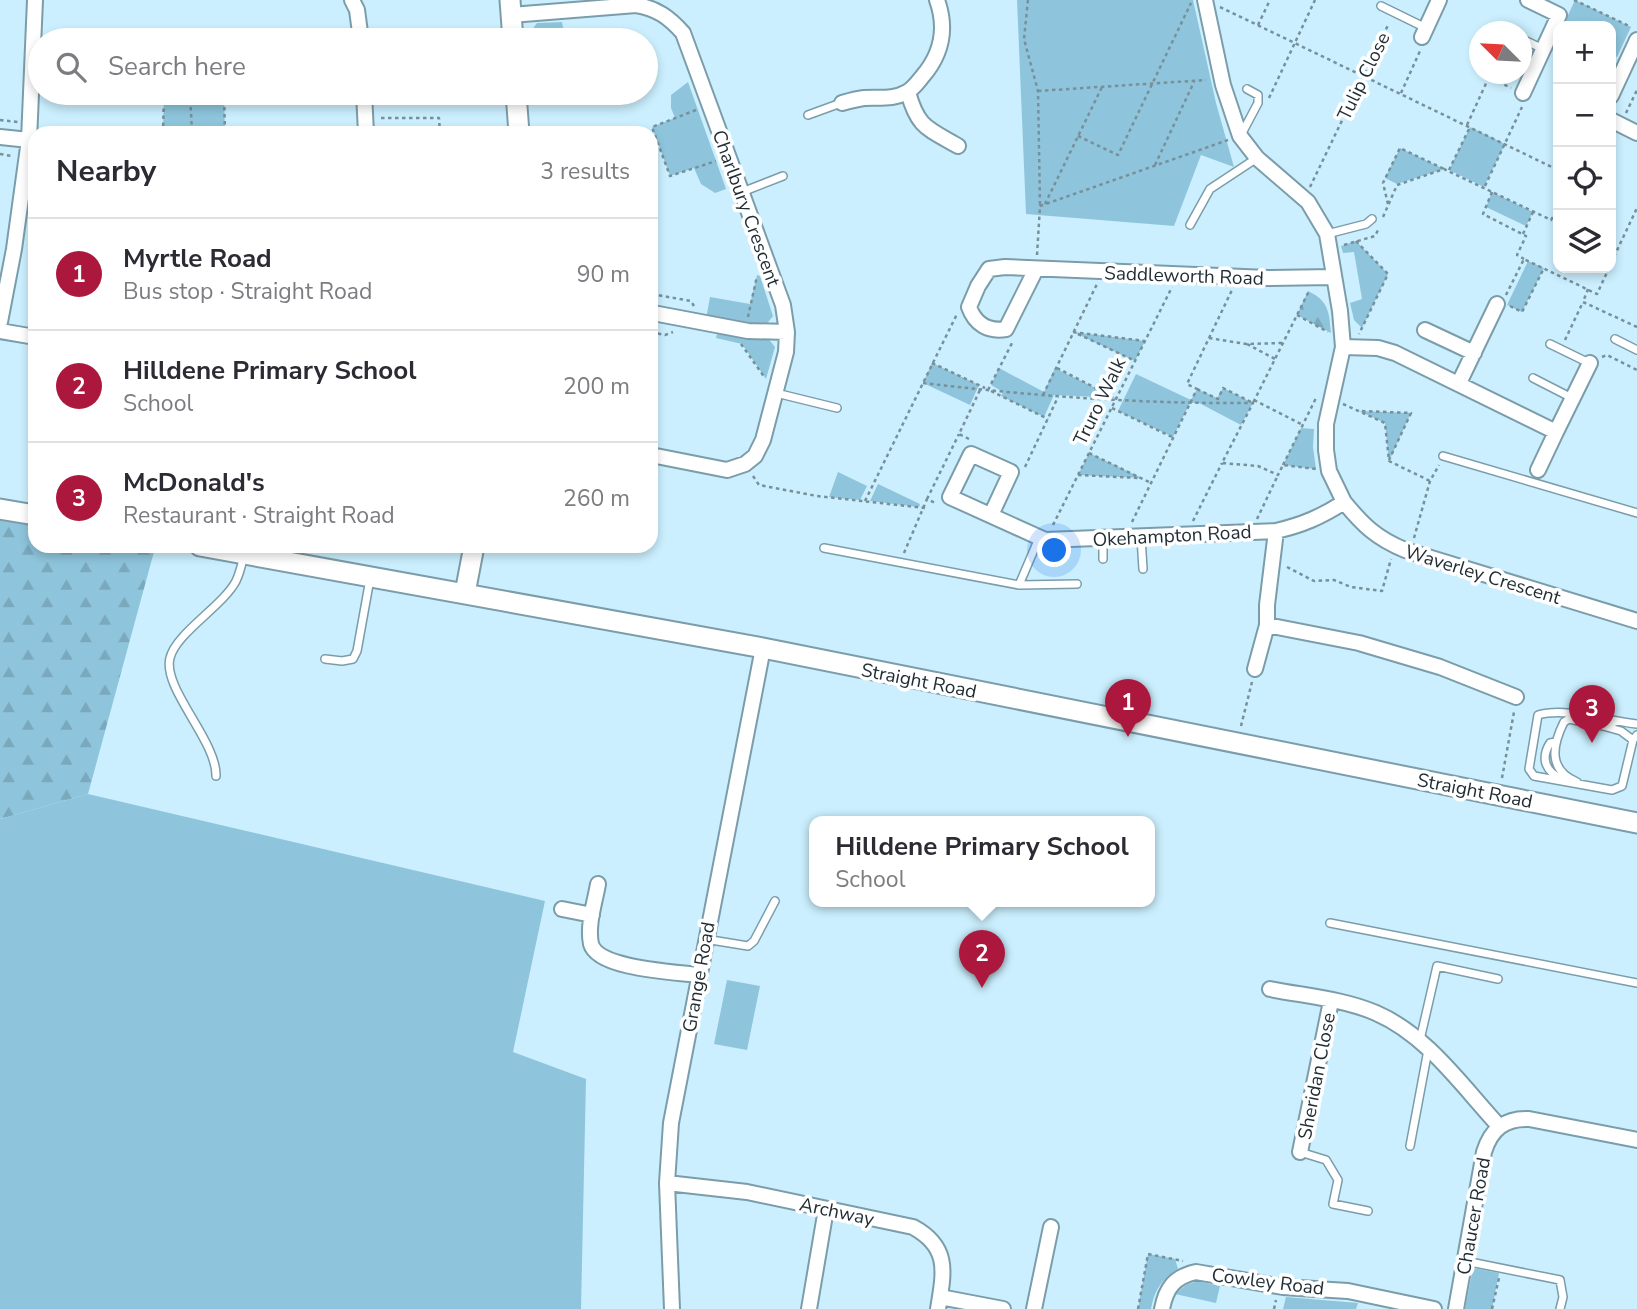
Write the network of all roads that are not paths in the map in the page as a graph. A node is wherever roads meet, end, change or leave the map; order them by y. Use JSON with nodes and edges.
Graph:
{"nodes":[{"id":1,"x":35,"y":0,"type":"edge"},
{"id":2,"x":352,"y":0,"type":"edge"},
{"id":3,"x":937,"y":0,"type":"edge"},
{"id":4,"x":1439,"y":0,"type":"edge"},
{"id":5,"x":1528,"y":0,"type":"edge"},
{"id":6,"x":1211,"y":3,"type":"edge"},
{"id":7,"x":1381,"y":6,"type":"dead end"},
{"id":8,"x":510,"y":8,"type":"edge"},
{"id":9,"x":34,"y":28,"type":"edge"},
{"id":10,"x":359,"y":28,"type":"edge"},
{"id":11,"x":512,"y":28,"type":"edge"},
{"id":12,"x":1424,"y":32,"type":"joint"},
{"id":13,"x":1637,"y":40,"type":"edge"},
{"id":14,"x":1532,"y":44,"type":"edge"},
{"id":15,"x":1544,"y":49,"type":"junction"},
{"id":16,"x":1532,"y":65,"type":"edge"},
{"id":17,"x":1524,"y":84,"type":"edge"},
{"id":18,"x":1616,"y":85,"type":"edge"},
{"id":19,"x":1247,"y":89,"type":"dead end"},
{"id":20,"x":908,"y":92,"type":"junction"},
{"id":21,"x":1523,"y":93,"type":"road end"},
{"id":22,"x":842,"y":103,"type":"joint"},
{"id":23,"x":30,"y":105,"type":"edge"},
{"id":24,"x":364,"y":105,"type":"edge"},
{"id":25,"x":517,"y":105,"type":"edge"},
{"id":26,"x":808,"y":115,"type":"dead end"},
{"id":27,"x":1616,"y":123,"type":"edge"},
{"id":28,"x":30,"y":126,"type":"edge"},
{"id":29,"x":366,"y":126,"type":"edge"},
{"id":30,"x":518,"y":126,"type":"edge"},
{"id":31,"x":1637,"y":133,"type":"edge"},
{"id":32,"x":1240,"y":136,"type":"junction"},
{"id":33,"x":0,"y":137,"type":"edge"},
{"id":34,"x":28,"y":140,"type":"edge"},
{"id":35,"x":958,"y":146,"type":"dead end"},
{"id":36,"x":28,"y":147,"type":"edge"},
{"id":37,"x":1256,"y":158,"type":"junction"},
{"id":38,"x":783,"y":176,"type":"dead end"},
{"id":39,"x":741,"y":192,"type":"junction"},
{"id":40,"x":1372,"y":219,"type":"dead end"},
{"id":41,"x":1190,"y":225,"type":"dead end"},
{"id":42,"x":1328,"y":234,"type":"junction"},
{"id":43,"x":1036,"y":269,"type":"junction"},
{"id":44,"x":1333,"y":277,"type":"junction"},
{"id":45,"x":1500,"y":303,"type":"road end"},
{"id":46,"x":658,"y":314,"type":"edge"},
{"id":47,"x":0,"y":322,"type":"edge"},
{"id":48,"x":1425,"y":330,"type":"dead end"},
{"id":49,"x":0,"y":331,"type":"edge"},
{"id":50,"x":787,"y":332,"type":"junction"},
{"id":51,"x":28,"y":336,"type":"edge"},
{"id":52,"x":1615,"y":339,"type":"dead end"},
{"id":53,"x":1550,"y":344,"type":"dead end"},
{"id":54,"x":1348,"y":347,"type":"junction"},
{"id":55,"x":1637,"y":350,"type":"edge"},
{"id":56,"x":1474,"y":353,"type":"junction"},
{"id":57,"x":1590,"y":363,"type":"joint"},
{"id":58,"x":1533,"y":378,"type":"dead end"},
{"id":59,"x":1459,"y":383,"type":"junction"},
{"id":60,"x":775,"y":393,"type":"junction"},
{"id":61,"x":1573,"y":398,"type":"junction"},
{"id":62,"x":837,"y":408,"type":"dead end"},
{"id":63,"x":1556,"y":432,"type":"junction"},
{"id":64,"x":658,"y":456,"type":"edge"},
{"id":65,"x":1443,"y":456,"type":"road end"},
{"id":66,"x":1538,"y":470,"type":"dead end"},
{"id":67,"x":1344,"y":502,"type":"junction"},
{"id":68,"x":0,"y":509,"type":"edge"},
{"id":69,"x":1637,"y":513,"type":"edge"},
{"id":70,"x":28,"y":514,"type":"edge"},
{"id":71,"x":991,"y":515,"type":"junction"},
{"id":72,"x":1276,"y":531,"type":"junction"},
{"id":73,"x":1141,"y":536,"type":"junction"},
{"id":74,"x":1103,"y":538,"type":"junction"},
{"id":75,"x":1042,"y":539,"type":"junction"},
{"id":76,"x":824,"y":548,"type":"dead end"},
{"id":77,"x":238,"y":553,"type":"edge"},
{"id":78,"x":473,"y":553,"type":"edge"},
{"id":79,"x":244,"y":554,"type":"junction"},
{"id":80,"x":1103,"y":559,"type":"dead end"},
{"id":81,"x":1143,"y":569,"type":"dead end"},
{"id":82,"x":370,"y":578,"type":"junction"},
{"id":83,"x":1077,"y":584,"type":"dead end"},
{"id":84,"x":1019,"y":585,"type":"junction"},
{"id":85,"x":465,"y":593,"type":"junction"},
{"id":86,"x":1637,"y":621,"type":"edge"},
{"id":87,"x":1266,"y":625,"type":"junction"},
{"id":88,"x":762,"y":649,"type":"junction"},
{"id":89,"x":325,"y":659,"type":"dead end"},
{"id":90,"x":1255,"y":669,"type":"road end"},
{"id":91,"x":1516,"y":696,"type":"road end"},
{"id":92,"x":1616,"y":722,"type":"junction"},
{"id":93,"x":1637,"y":724,"type":"edge"},
{"id":94,"x":1603,"y":726,"type":"junction"},
{"id":95,"x":1635,"y":737,"type":"edge"},
{"id":96,"x":216,"y":776,"type":"dead end"},
{"id":97,"x":1605,"y":789,"type":"junction"},
{"id":98,"x":1637,"y":823,"type":"edge"},
{"id":99,"x":598,"y":884,"type":"dead end"},
{"id":100,"x":775,"y":901,"type":"dead end"},
{"id":101,"x":562,"y":909,"type":"dead end"},
{"id":102,"x":592,"y":915,"type":"junction"},
{"id":103,"x":1330,"y":923,"type":"dead end"},
{"id":104,"x":705,"y":939,"type":"junction"},
{"id":105,"x":698,"y":975,"type":"junction"},
{"id":106,"x":1499,"y":979,"type":"dead end"},
{"id":107,"x":1637,"y":983,"type":"edge"},
{"id":108,"x":1270,"y":989,"type":"dead end"},
{"id":109,"x":1331,"y":1001,"type":"junction"},
{"id":110,"x":1424,"y":1045,"type":"junction"},
{"id":111,"x":1499,"y":1126,"type":"junction"},
{"id":112,"x":1637,"y":1140,"type":"edge"},
{"id":113,"x":1409,"y":1146,"type":"dead end"},
{"id":114,"x":1300,"y":1152,"type":"joint"},
{"id":115,"x":667,"y":1182,"type":"junction"},
{"id":116,"x":826,"y":1209,"type":"junction"},
{"id":117,"x":1368,"y":1211,"type":"dead end"},
{"id":118,"x":1051,"y":1227,"type":"dead end"},
{"id":119,"x":1465,"y":1261,"type":"junction"},
{"id":120,"x":939,"y":1303,"type":"edge"},
{"id":121,"x":672,"y":1309,"type":"edge"},
{"id":122,"x":809,"y":1309,"type":"edge"},
{"id":123,"x":1003,"y":1309,"type":"edge"},
{"id":124,"x":1034,"y":1309,"type":"edge"},
{"id":125,"x":1162,"y":1309,"type":"edge"},
{"id":126,"x":1434,"y":1309,"type":"edge"},
{"id":127,"x":1456,"y":1309,"type":"edge"},
{"id":128,"x":1560,"y":1309,"type":"edge"}],
"edges":[{"from":1,"to":9,"type":"street"},
{"from":2,"to":10,"type":"street"},
{"from":3,"to":20,"type":"street"},
{"from":4,"to":12,"type":"street"},
{"from":5,"to":15,"type":"street"},
{"from":6,"to":32,"type":"street"},
{"from":7,"to":12,"type":"lane"},
{"from":8,"to":11,"type":"street"},
{"from":8,"to":39,"type":"street","name":"Charlbury Crescent"},
{"from":13,"to":18,"type":"street"},
{"from":14,"to":15,"type":"lane"},
{"from":15,"to":16,"type":"street"},
{"from":17,"to":21,"type":"street"},
{"from":19,"to":32,"type":"lane"},
{"from":20,"to":22,"type":"street"},
{"from":20,"to":35,"type":"street"},
{"from":22,"to":26,"type":"lane"},
{"from":23,"to":28,"type":"street"},
{"from":24,"to":29,"type":"street"},
{"from":25,"to":30,"type":"street"},
{"from":27,"to":31,"type":"street"},
{"from":32,"to":37,"type":"street"},
{"from":33,"to":34,"type":"street"},
{"from":36,"to":47,"type":"street"},
{"from":37,"to":41,"type":"lane"},
{"from":37,"to":42,"type":"street"},
{"from":38,"to":39,"type":"lane"},
{"from":39,"to":50,"type":"street","name":"Charlbury Crescent"},
{"from":40,"to":42,"type":"lane"},
{"from":42,"to":44,"type":"street"},
{"from":43,"to":43,"type":"street","name":"Saddleworth Road"},
{"from":43,"to":44,"type":"street","name":"Saddleworth Road"},
{"from":44,"to":54,"type":"street"},
{"from":45,"to":56,"type":"street"},
{"from":46,"to":50,"type":"street"},
{"from":48,"to":56,"type":"street"},
{"from":49,"to":51,"type":"street"},
{"from":50,"to":60,"type":"street","name":"Charlbury Crescent"},
{"from":52,"to":55,"type":"lane"},
{"from":53,"to":57,"type":"lane"},
{"from":54,"to":59,"type":"street"},
{"from":54,"to":67,"type":"street","name":"Waverley Crescent"},
{"from":56,"to":59,"type":"street"},
{"from":57,"to":61,"type":"street"},
{"from":58,"to":61,"type":"lane"},
{"from":59,"to":63,"type":"street"},
{"from":60,"to":62,"type":"lane"},
{"from":60,"to":64,"type":"street","name":"Charlbury Crescent"},
{"from":61,"to":63,"type":"street"},
{"from":63,"to":66,"type":"street"},
{"from":65,"to":69,"type":"lane"},
{"from":67,"to":72,"type":"street","name":"Okehampton Road"},
{"from":67,"to":86,"type":"street","name":"Waverley Crescent"},
{"from":68,"to":70,"type":"street"},
{"from":71,"to":71,"type":"street","name":"Okehampton Road"},
{"from":71,"to":75,"type":"street","name":"Okehampton Road"},
{"from":72,"to":73,"type":"street","name":"Okehampton Road"},
{"from":72,"to":87,"type":"street"},
{"from":73,"to":74,"type":"street","name":"Okehampton Road"},
{"from":73,"to":81,"type":"lane"},
{"from":74,"to":75,"type":"street","name":"Okehampton Road"},
{"from":74,"to":80,"type":"lane"},
{"from":75,"to":84,"type":"lane"},
{"from":76,"to":84,"type":"lane"},
{"from":77,"to":79,"type":"street","name":"Straight Road"},
{"from":78,"to":85,"type":"street"},
{"from":79,"to":82,"type":"street","name":"Straight Road"},
{"from":79,"to":96,"type":"lane"},
{"from":82,"to":85,"type":"street","name":"Straight Road"},
{"from":82,"to":89,"type":"lane"},
{"from":83,"to":84,"type":"lane"},
{"from":85,"to":88,"type":"street","name":"Straight Road"},
{"from":87,"to":90,"type":"street"},
{"from":87,"to":91,"type":"street"},
{"from":88,"to":98,"type":"street","name":"Straight Road"},
{"from":88,"to":104,"type":"street","name":"Grange Road"},
{"from":92,"to":93,"type":"lane"},
{"from":92,"to":94,"type":"lane"},
{"from":92,"to":97,"type":"lane"},
{"from":94,"to":95,"type":"lane"},
{"from":94,"to":97,"type":"lane"},
{"from":95,"to":97,"type":"lane"},
{"from":99,"to":102,"type":"street"},
{"from":100,"to":104,"type":"lane"},
{"from":101,"to":102,"type":"street"},
{"from":102,"to":105,"type":"street"},
{"from":103,"to":107,"type":"lane"},
{"from":104,"to":105,"type":"street","name":"Grange Road"},
{"from":105,"to":115,"type":"street","name":"Grange Road"},
{"from":106,"to":110,"type":"lane"},
{"from":108,"to":109,"type":"street","name":"Sheridan Close"},
{"from":109,"to":110,"type":"street","name":"Sheridan Close"},
{"from":109,"to":114,"type":"street","name":"Sheridan Close"},
{"from":110,"to":111,"type":"street","name":"Sheridan Close"},
{"from":110,"to":113,"type":"lane"},
{"from":111,"to":112,"type":"street"},
{"from":111,"to":119,"type":"street","name":"Chaucer Road"},
{"from":114,"to":117,"type":"lane"},
{"from":115,"to":116,"type":"street","name":"Archway"},
{"from":115,"to":121,"type":"street","name":"Grange Road"},
{"from":116,"to":120,"type":"street","name":"Archway"},
{"from":116,"to":122,"type":"street"},
{"from":118,"to":124,"type":"street"},
{"from":119,"to":127,"type":"street","name":"Chaucer Road"},
{"from":119,"to":128,"type":"lane"},
{"from":120,"to":123,"type":"street"},
{"from":125,"to":126,"type":"street","name":"Cowley Road"}]}
